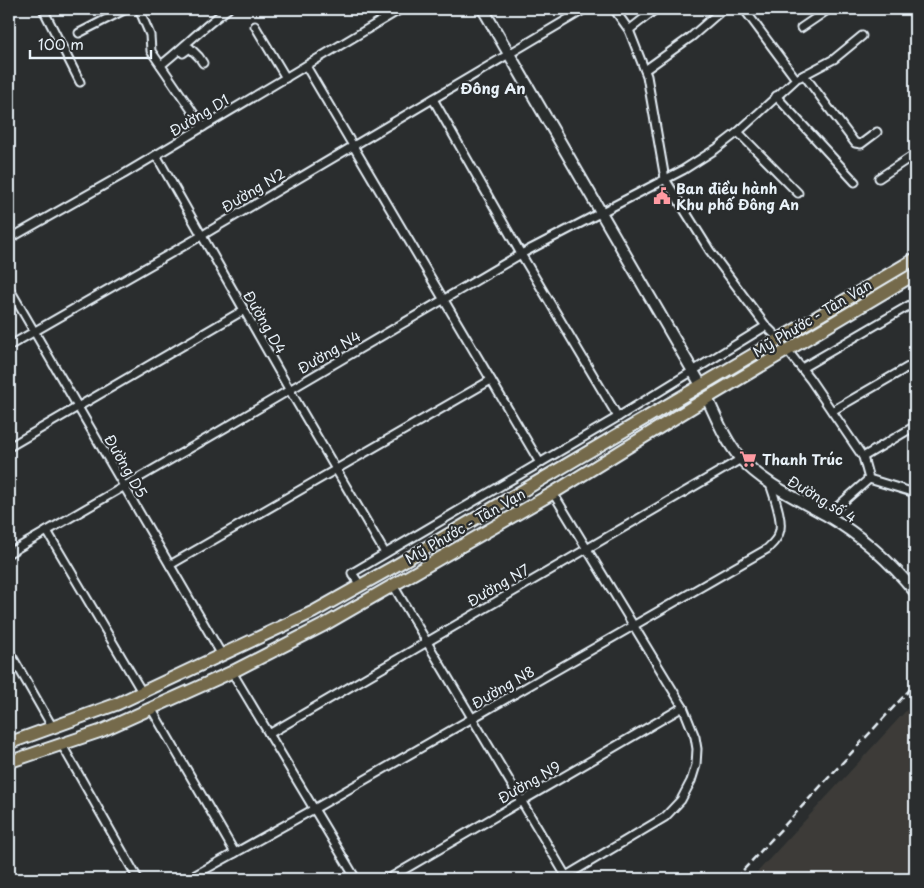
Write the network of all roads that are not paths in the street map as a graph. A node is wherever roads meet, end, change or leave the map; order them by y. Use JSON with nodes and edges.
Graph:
{"nodes":[{"id":1,"x":43,"y":9,"type":"edge"},
{"id":2,"x":126,"y":9,"type":"edge"},
{"id":3,"x":139,"y":9,"type":"edge"},
{"id":4,"x":228,"y":9,"type":"edge"},
{"id":5,"x":401,"y":9,"type":"edge"},
{"id":6,"x":483,"y":9,"type":"edge"},
{"id":7,"x":585,"y":9,"type":"edge"},
{"id":8,"x":614,"y":9,"type":"edge"},
{"id":9,"x":656,"y":9,"type":"edge"},
{"id":10,"x":723,"y":9,"type":"edge"},
{"id":11,"x":744,"y":9,"type":"edge"},
{"id":12,"x":829,"y":9,"type":"edge"},
{"id":13,"x":255,"y":26,"type":"dead end"},
{"id":14,"x":800,"y":28,"type":"dead end"},
{"id":15,"x":629,"y":30,"type":"junction"},
{"id":16,"x":79,"y":33,"type":"dead end"},
{"id":17,"x":862,"y":36,"type":"dead end"},
{"id":18,"x":509,"y":53,"type":"junction"},
{"id":19,"x":203,"y":63,"type":"dead end"},
{"id":20,"x":306,"y":66,"type":"junction"},
{"id":21,"x":162,"y":67,"type":"junction"},
{"id":22,"x":645,"y":70,"type":"junction"},
{"id":23,"x":804,"y":75,"type":"junction"},
{"id":24,"x":286,"y":78,"type":"junction"},
{"id":25,"x":796,"y":79,"type":"junction"},
{"id":26,"x":80,"y":82,"type":"dead end"},
{"id":27,"x":776,"y":96,"type":"junction"},
{"id":28,"x":433,"y":100,"type":"junction"},
{"id":29,"x":203,"y":127,"type":"junction"},
{"id":30,"x":738,"y":132,"type":"junction"},
{"id":31,"x":877,"y":132,"type":"dead end"},
{"id":32,"x":353,"y":146,"type":"junction"},
{"id":33,"x":915,"y":154,"type":"edge"},
{"id":34,"x":156,"y":155,"type":"junction"},
{"id":35,"x":879,"y":178,"type":"dead end"},
{"id":36,"x":665,"y":179,"type":"junction"},
{"id":37,"x":855,"y":182,"type":"dead end"},
{"id":38,"x":798,"y":193,"type":"dead end"},
{"id":39,"x":602,"y":211,"type":"junction"},
{"id":40,"x":201,"y":236,"type":"junction"},
{"id":41,"x":9,"y":239,"type":"edge"},
{"id":42,"x":521,"y":254,"type":"junction"},
{"id":43,"x":915,"y":259,"type":"edge"},
{"id":44,"x":915,"y":274,"type":"edge"},
{"id":45,"x":9,"y":288,"type":"edge"},
{"id":46,"x":444,"y":299,"type":"junction"},
{"id":47,"x":915,"y":302,"type":"edge"},
{"id":48,"x":244,"y":310,"type":"junction"},
{"id":49,"x":766,"y":326,"type":"junction"},
{"id":50,"x":34,"y":331,"type":"junction"},
{"id":51,"x":780,"y":340,"type":"junction"},
{"id":52,"x":9,"y":346,"type":"edge"},
{"id":53,"x":788,"y":351,"type":"junction"},
{"id":54,"x":915,"y":363,"type":"edge"},
{"id":55,"x":802,"y":368,"type":"junction"},
{"id":56,"x":693,"y":371,"type":"junction"},
{"id":57,"x":491,"y":380,"type":"junction"},
{"id":58,"x":701,"y":385,"type":"junction"},
{"id":59,"x":289,"y":389,"type":"junction"},
{"id":60,"x":707,"y":398,"type":"junction"},
{"id":61,"x":78,"y":407,"type":"junction"},
{"id":62,"x":832,"y":412,"type":"junction"},
{"id":63,"x":618,"y":417,"type":"junction"},
{"id":64,"x":915,"y":426,"type":"edge"},
{"id":65,"x":9,"y":447,"type":"edge"},
{"id":66,"x":863,"y":457,"type":"junction"},
{"id":67,"x":741,"y":459,"type":"junction"},
{"id":68,"x":540,"y":463,"type":"junction"},
{"id":69,"x":336,"y":469,"type":"junction"},
{"id":70,"x":869,"y":479,"type":"junction"},
{"id":71,"x":770,"y":484,"type":"junction"},
{"id":72,"x":124,"y":487,"type":"junction"},
{"id":73,"x":915,"y":492,"type":"edge"},
{"id":74,"x":553,"y":493,"type":"junction"},
{"id":75,"x":827,"y":516,"type":"junction"},
{"id":76,"x":47,"y":531,"type":"junction"},
{"id":77,"x":586,"y":549,"type":"junction"},
{"id":78,"x":9,"y":553,"type":"edge"},
{"id":79,"x":385,"y":553,"type":"junction"},
{"id":80,"x":170,"y":565,"type":"junction"},
{"id":81,"x":360,"y":585,"type":"junction"},
{"id":82,"x":393,"y":585,"type":"junction"},
{"id":83,"x":915,"y":592,"type":"edge"},
{"id":84,"x":634,"y":626,"type":"junction"},
{"id":85,"x":427,"y":641,"type":"junction"},
{"id":86,"x":9,"y":651,"type":"edge"},
{"id":87,"x":222,"y":655,"type":"junction"},
{"id":88,"x":232,"y":672,"type":"junction"},
{"id":89,"x":142,"y":692,"type":"junction"},
{"id":90,"x":683,"y":707,"type":"junction"},
{"id":91,"x":151,"y":708,"type":"junction"},
{"id":92,"x":473,"y":718,"type":"junction"},
{"id":93,"x":53,"y":728,"type":"junction"},
{"id":94,"x":269,"y":734,"type":"junction"},
{"id":95,"x":9,"y":744,"type":"edge"},
{"id":96,"x":62,"y":745,"type":"junction"},
{"id":97,"x":9,"y":762,"type":"edge"},
{"id":98,"x":521,"y":800,"type":"junction"},
{"id":99,"x":314,"y":809,"type":"junction"},
{"id":100,"x":235,"y":853,"type":"junction"},
{"id":101,"x":563,"y":878,"type":"edge"},
{"id":102,"x":138,"y":879,"type":"edge"},
{"id":103,"x":188,"y":879,"type":"edge"},
{"id":104,"x":356,"y":879,"type":"edge"},
{"id":105,"x":388,"y":879,"type":"edge"}],
"edges":[{"from":1,"to":26,"type":"street"},
{"from":2,"to":16,"type":"street"},
{"from":3,"to":21,"type":"street"},
{"from":4,"to":21,"type":"street"},
{"from":5,"to":20,"type":"street","name":"Đường D1"},
{"from":6,"to":18,"type":"street"},
{"from":7,"to":18,"type":"street","name":"Đường N2"},
{"from":8,"to":15,"type":"street"},
{"from":9,"to":15,"type":"street"},
{"from":10,"to":22,"type":"street"},
{"from":11,"to":25,"type":"street"},
{"from":12,"to":14,"type":"street"},
{"from":13,"to":24,"type":"street"},
{"from":15,"to":22,"type":"street"},
{"from":17,"to":23,"type":"street","name":"Đường N4"},
{"from":18,"to":28,"type":"street","name":"Đường N2"},
{"from":18,"to":39,"type":"street"},
{"from":19,"to":21,"type":"street"},
{"from":20,"to":24,"type":"street","name":"Đường D1"},
{"from":20,"to":32,"type":"street"},
{"from":21,"to":29,"type":"street"},
{"from":22,"to":36,"type":"street"},
{"from":23,"to":25,"type":"street","name":"Đường N4"},
{"from":23,"to":31,"type":"street"},
{"from":24,"to":29,"type":"street","name":"Đường D1"},
{"from":25,"to":27,"type":"street","name":"Đường N4"},
{"from":27,"to":30,"type":"street","name":"Đường N4"},
{"from":27,"to":37,"type":"street"},
{"from":28,"to":32,"type":"street","name":"Đường N2"},
{"from":28,"to":42,"type":"street"},
{"from":29,"to":34,"type":"street","name":"Đường D1"},
{"from":30,"to":36,"type":"street","name":"Đường N4"},
{"from":30,"to":38,"type":"street"},
{"from":32,"to":40,"type":"street","name":"Đường N2"},
{"from":32,"to":46,"type":"street"},
{"from":33,"to":35,"type":"street"},
{"from":34,"to":40,"type":"street","name":"Đường D4"},
{"from":34,"to":41,"type":"street","name":"Đường D1"},
{"from":36,"to":39,"type":"street","name":"Đường N4"},
{"from":36,"to":49,"type":"street"},
{"from":39,"to":42,"type":"street","name":"Đường N4"},
{"from":39,"to":56,"type":"street"},
{"from":40,"to":48,"type":"street","name":"Đường D4"},
{"from":40,"to":50,"type":"street","name":"Đường N2"},
{"from":42,"to":46,"type":"street","name":"Đường N4"},
{"from":42,"to":63,"type":"street"},
{"from":43,"to":51,"type":"main road","name":"Mỹ Phước - Tân Vạn"},
{"from":44,"to":53,"type":"main road","name":"Mỹ Phước - Tân Vạn"},
{"from":45,"to":50,"type":"street","name":"Đường D5"},
{"from":46,"to":57,"type":"street"},
{"from":46,"to":59,"type":"street","name":"Đường N4"},
{"from":47,"to":55,"type":"street"},
{"from":48,"to":59,"type":"street","name":"Đường D4"},
{"from":48,"to":61,"type":"street"},
{"from":49,"to":51,"type":"street"},
{"from":49,"to":56,"type":"street"},
{"from":50,"to":52,"type":"street","name":"Đường N2"},
{"from":50,"to":61,"type":"street","name":"Đường D5"},
{"from":51,"to":58,"type":"main road","name":"Mỹ Phước - Tân Vạn"},
{"from":53,"to":55,"type":"street"},
{"from":53,"to":60,"type":"main road","name":"Mỹ Phước - Tân Vạn"},
{"from":54,"to":62,"type":"street"},
{"from":55,"to":62,"type":"street"},
{"from":56,"to":58,"type":"street"},
{"from":56,"to":63,"type":"street"},
{"from":57,"to":68,"type":"street"},
{"from":57,"to":69,"type":"street"},
{"from":58,"to":60,"type":"main road"},
{"from":58,"to":81,"type":"main road","name":"Mỹ Phước - Tân Vạn"},
{"from":59,"to":69,"type":"street","name":"Đường D4"},
{"from":59,"to":72,"type":"street","name":"Đường N4"},
{"from":60,"to":67,"type":"street","name":"Đường số 4"},
{"from":60,"to":74,"type":"main road","name":"Mỹ Phước - Tân Vạn"},
{"from":61,"to":65,"type":"street"},
{"from":61,"to":72,"type":"street","name":"Đường D5"},
{"from":62,"to":66,"type":"street"},
{"from":63,"to":68,"type":"street"},
{"from":64,"to":66,"type":"street"},
{"from":66,"to":70,"type":"street"},
{"from":67,"to":71,"type":"street","name":"Đường số 4"},
{"from":67,"to":77,"type":"street","name":"Đường N7"},
{"from":68,"to":79,"type":"street"},
{"from":69,"to":79,"type":"street","name":"Đường D4"},
{"from":69,"to":80,"type":"street"},
{"from":70,"to":73,"type":"street"},
{"from":70,"to":75,"type":"street"},
{"from":71,"to":75,"type":"street","name":"Đường số 4"},
{"from":71,"to":84,"type":"street","name":"Đường N8"},
{"from":72,"to":76,"type":"street","name":"Đường N4"},
{"from":72,"to":80,"type":"street","name":"Đường D5"},
{"from":74,"to":77,"type":"street"},
{"from":74,"to":82,"type":"main road","name":"Mỹ Phước - Tân Vạn"},
{"from":75,"to":83,"type":"street","name":"Đường số 4"},
{"from":76,"to":78,"type":"street","name":"Đường N4"},
{"from":76,"to":89,"type":"street"},
{"from":77,"to":84,"type":"street"},
{"from":77,"to":85,"type":"street","name":"Đường N7"},
{"from":79,"to":81,"type":"street"},
{"from":80,"to":87,"type":"street","name":"Đường D5"},
{"from":81,"to":87,"type":"main road","name":"Mỹ Phước - Tân Vạn"},
{"from":82,"to":85,"type":"street"},
{"from":82,"to":88,"type":"main road","name":"Mỹ Phước - Tân Vạn"},
{"from":84,"to":90,"type":"street"},
{"from":84,"to":92,"type":"street","name":"Đường N8"},
{"from":85,"to":92,"type":"street"},
{"from":85,"to":94,"type":"street","name":"Đường N7"},
{"from":86,"to":93,"type":"street"},
{"from":87,"to":89,"type":"main road","name":"Mỹ Phước - Tân Vạn"},
{"from":88,"to":91,"type":"main road","name":"Mỹ Phước - Tân Vạn"},
{"from":88,"to":94,"type":"street"},
{"from":89,"to":93,"type":"main road","name":"Mỹ Phước - Tân Vạn"},
{"from":90,"to":98,"type":"street","name":"Đường N9"},
{"from":90,"to":101,"type":"street"},
{"from":91,"to":96,"type":"main road","name":"Mỹ Phước - Tân Vạn"},
{"from":91,"to":100,"type":"street"},
{"from":92,"to":98,"type":"street"},
{"from":92,"to":99,"type":"street","name":"Đường N8"},
{"from":93,"to":95,"type":"main road","name":"Mỹ Phước - Tân Vạn"},
{"from":94,"to":99,"type":"street"},
{"from":96,"to":97,"type":"main road","name":"Mỹ Phước - Tân Vạn"},
{"from":96,"to":102,"type":"street"},
{"from":98,"to":101,"type":"street"},
{"from":98,"to":105,"type":"street","name":"Đường N9"},
{"from":99,"to":100,"type":"street","name":"Đường N8"},
{"from":99,"to":104,"type":"street"},
{"from":100,"to":103,"type":"street","name":"Đường N8"}]}
